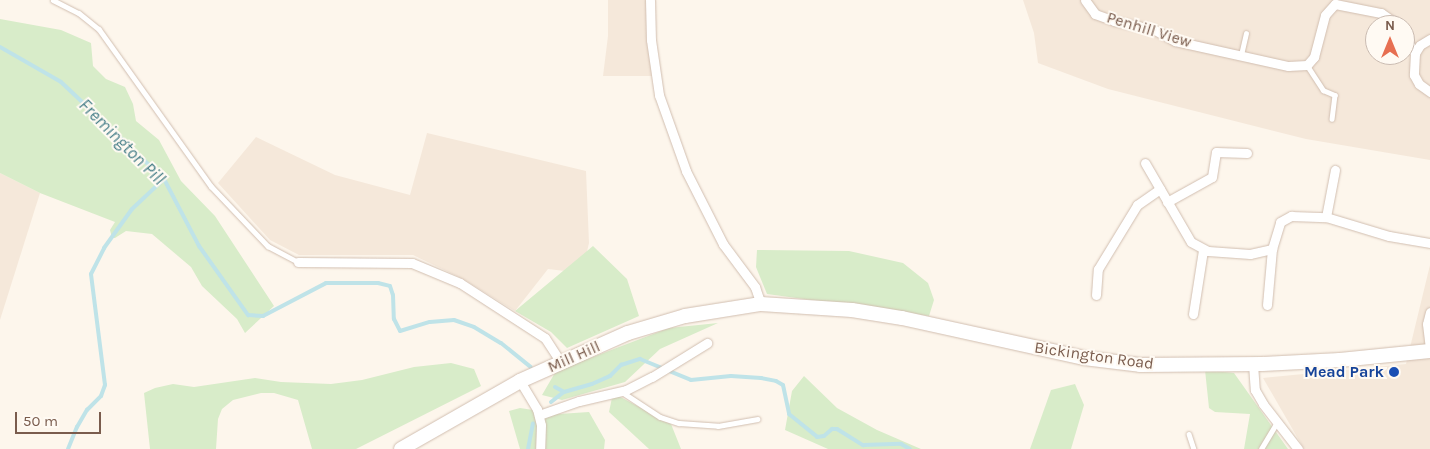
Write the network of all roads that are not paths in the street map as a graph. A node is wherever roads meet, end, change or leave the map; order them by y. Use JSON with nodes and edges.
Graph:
{"nodes":[{"id":1,"x":53,"y":0,"type":"edge"},
{"id":2,"x":650,"y":0,"type":"edge"},
{"id":3,"x":1085,"y":0,"type":"edge"},
{"id":4,"x":1334,"y":2,"type":"edge"},
{"id":5,"x":1384,"y":15,"type":"edge"},
{"id":6,"x":1246,"y":34,"type":"dead end"},
{"id":7,"x":1430,"y":39,"type":"edge"},
{"id":8,"x":1415,"y":53,"type":"edge"},
{"id":9,"x":1241,"y":55,"type":"junction"},
{"id":10,"x":1307,"y":65,"type":"junction"},
{"id":11,"x":1414,"y":65,"type":"edge"},
{"id":12,"x":1430,"y":92,"type":"edge"},
{"id":13,"x":1332,"y":119,"type":"dead end"},
{"id":14,"x":1247,"y":153,"type":"dead end"},
{"id":15,"x":1144,"y":164,"type":"dead end"},
{"id":16,"x":1335,"y":170,"type":"dead end"},
{"id":17,"x":1160,"y":189,"type":"junction"},
{"id":18,"x":1167,"y":202,"type":"junction"},
{"id":19,"x":1326,"y":217,"type":"junction"},
{"id":20,"x":1430,"y":243,"type":"edge"},
{"id":21,"x":1272,"y":249,"type":"junction"},
{"id":22,"x":1203,"y":250,"type":"junction"},
{"id":23,"x":298,"y":262,"type":"joint"},
{"id":24,"x":1096,"y":295,"type":"dead end"},
{"id":25,"x":761,"y":304,"type":"junction"},
{"id":26,"x":1267,"y":304,"type":"dead end"},
{"id":27,"x":1430,"y":312,"type":"edge"},
{"id":28,"x":1193,"y":314,"type":"dead end"},
{"id":29,"x":707,"y":343,"type":"dead end"},
{"id":30,"x":1430,"y":351,"type":"edge"},
{"id":31,"x":561,"y":363,"type":"junction"},
{"id":32,"x":1253,"y":364,"type":"junction"},
{"id":33,"x":520,"y":381,"type":"junction"},
{"id":34,"x":620,"y":391,"type":"junction"},
{"id":35,"x":539,"y":416,"type":"junction"},
{"id":36,"x":757,"y":419,"type":"dead end"},
{"id":37,"x":1277,"y":422,"type":"junction"},
{"id":38,"x":1189,"y":434,"type":"dead end"},
{"id":39,"x":401,"y":449,"type":"edge"},
{"id":40,"x":540,"y":449,"type":"edge"},
{"id":41,"x":1194,"y":449,"type":"edge"},
{"id":42,"x":1261,"y":449,"type":"edge"},
{"id":43,"x":1298,"y":449,"type":"edge"}],
"edges":[{"from":1,"to":23,"type":"lane"},
{"from":2,"to":25,"type":"street"},
{"from":3,"to":9,"type":"street","name":"Penhill View"},
{"from":4,"to":5,"type":"street"},
{"from":4,"to":10,"type":"street"},
{"from":6,"to":9,"type":"lane"},
{"from":7,"to":8,"type":"street"},
{"from":9,"to":10,"type":"street","name":"Penhill View"},
{"from":10,"to":13,"type":"lane"},
{"from":11,"to":12,"type":"street"},
{"from":14,"to":18,"type":"street"},
{"from":15,"to":17,"type":"street"},
{"from":16,"to":19,"type":"street"},
{"from":17,"to":18,"type":"street"},
{"from":17,"to":24,"type":"street"},
{"from":18,"to":22,"type":"street"},
{"from":19,"to":20,"type":"street"},
{"from":19,"to":21,"type":"street"},
{"from":21,"to":22,"type":"street"},
{"from":21,"to":26,"type":"street"},
{"from":22,"to":28,"type":"street"},
{"from":23,"to":31,"type":"street"},
{"from":25,"to":31,"type":"main road","name":"Mill Hill"},
{"from":25,"to":32,"type":"main road","name":"Bickington Road"},
{"from":27,"to":30,"type":"street"},
{"from":29,"to":34,"type":"street"},
{"from":30,"to":32,"type":"main road","name":"Bickington Road"},
{"from":31,"to":33,"type":"main road","name":"Mill Hill"},
{"from":32,"to":37,"type":"street"},
{"from":33,"to":35,"type":"street"},
{"from":33,"to":39,"type":"main road","name":"Mill Hill"},
{"from":34,"to":35,"type":"street"},
{"from":34,"to":36,"type":"lane"},
{"from":35,"to":40,"type":"street"},
{"from":37,"to":42,"type":"lane"},
{"from":37,"to":43,"type":"street"},
{"from":38,"to":41,"type":"lane"}]}
